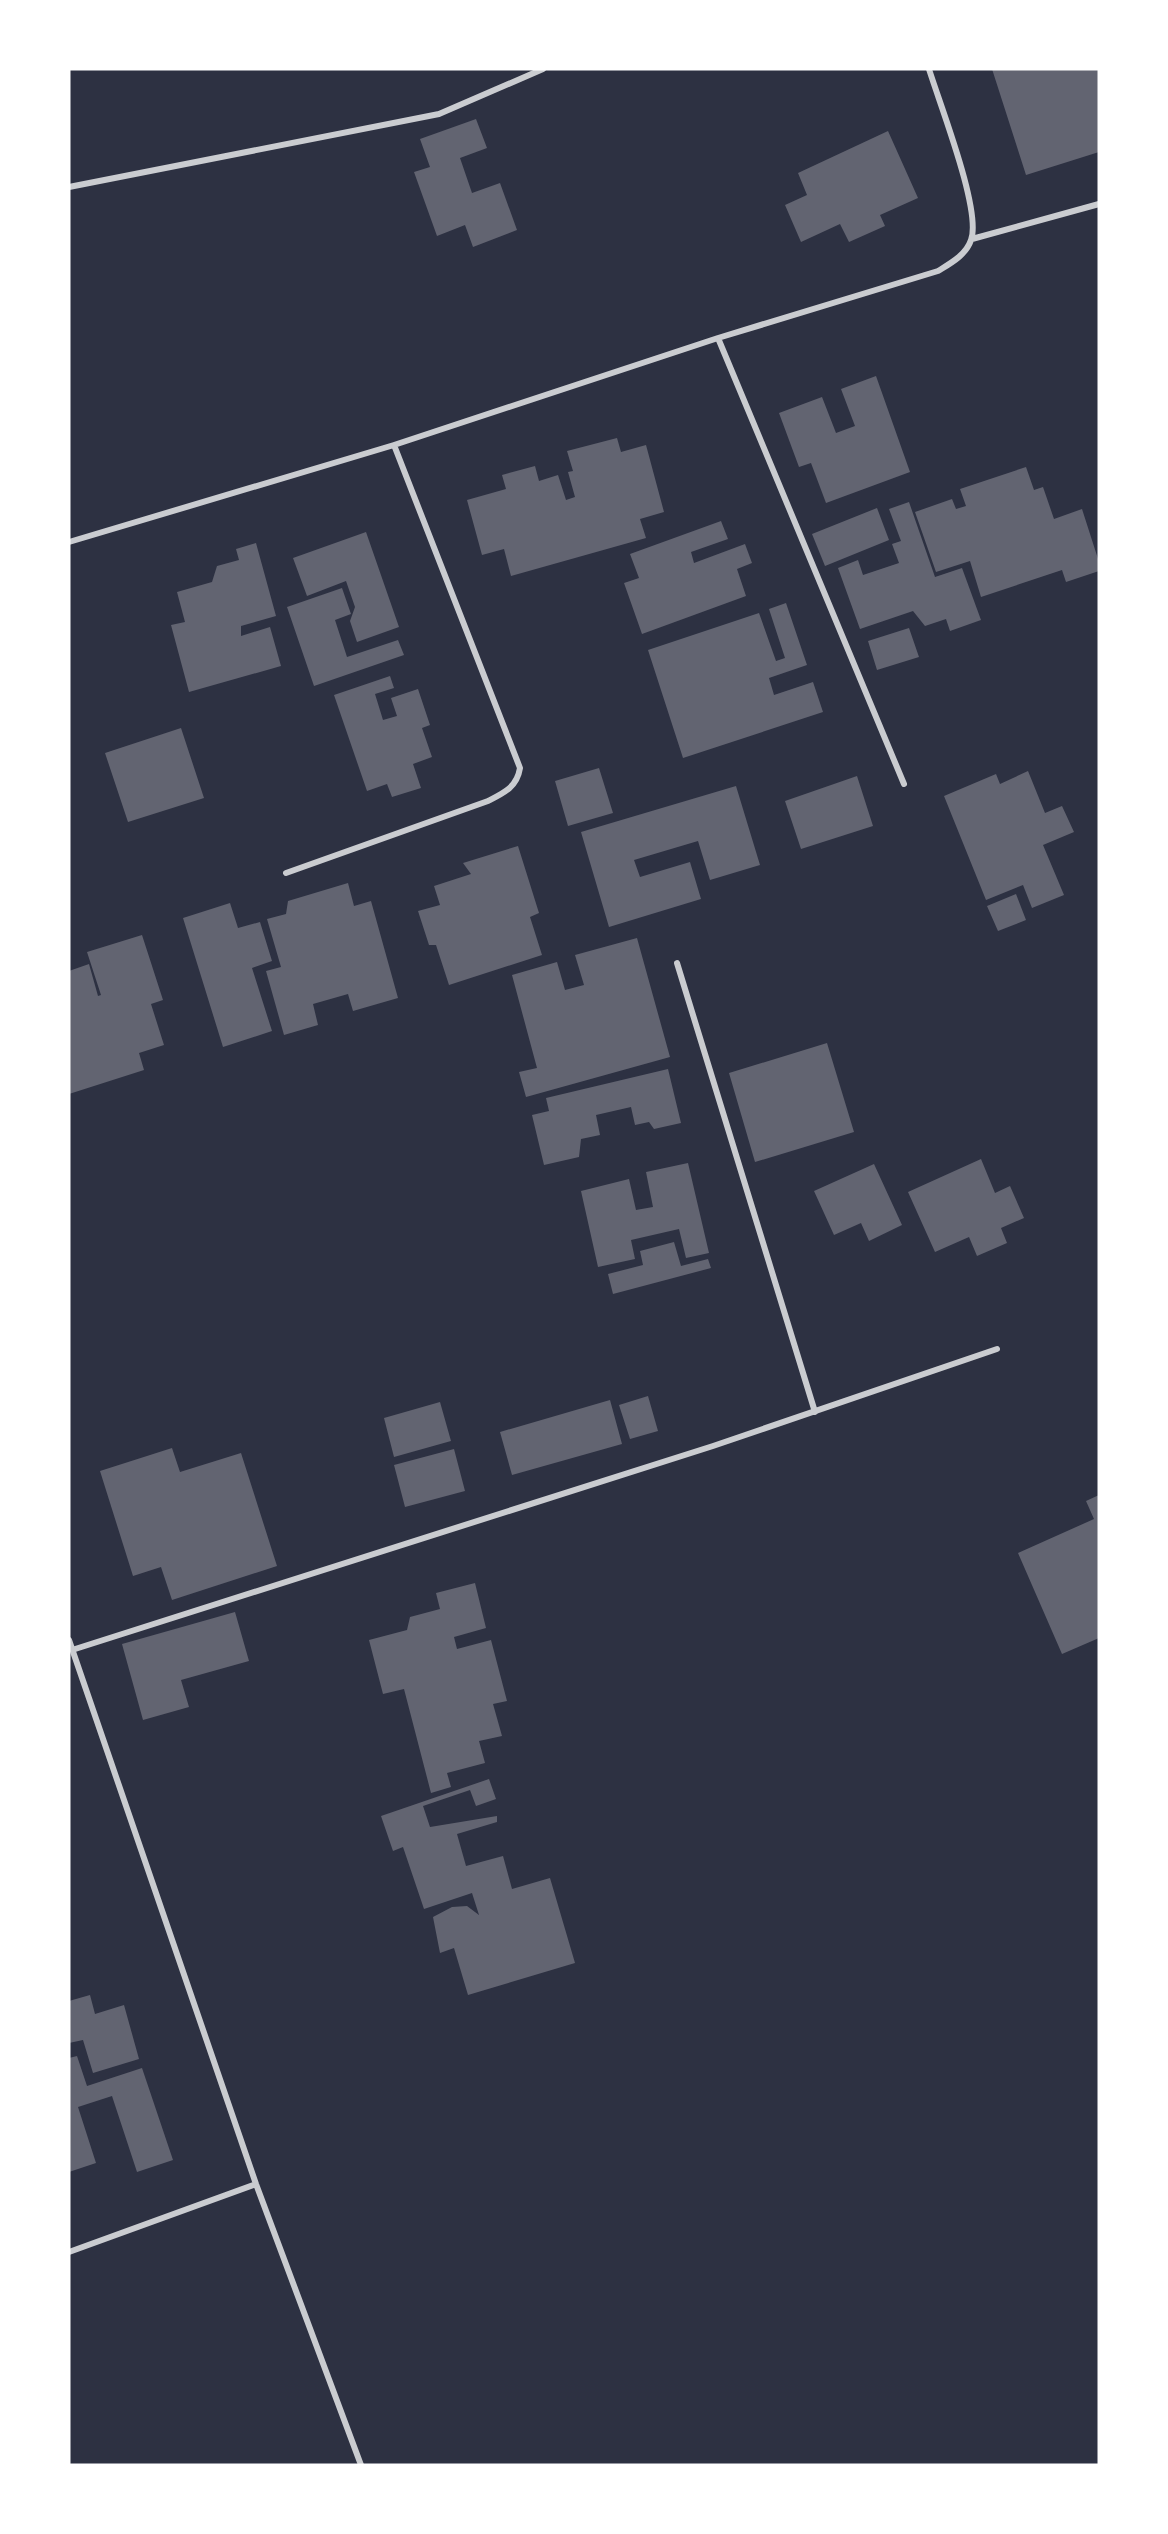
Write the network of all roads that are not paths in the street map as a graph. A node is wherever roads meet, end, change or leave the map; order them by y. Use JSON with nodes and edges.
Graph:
{"nodes":[{"id":1,"x":543,"y":69,"type":"edge"},
{"id":2,"x":929,"y":69,"type":"edge"},
{"id":3,"x":69,"y":187,"type":"edge"},
{"id":4,"x":1099,"y":204,"type":"edge"},
{"id":5,"x":972,"y":239,"type":"junction"},
{"id":6,"x":718,"y":338,"type":"junction"},
{"id":7,"x":394,"y":445,"type":"junction"},
{"id":8,"x":69,"y":542,"type":"edge"},
{"id":9,"x":904,"y":784,"type":"dead end"},
{"id":10,"x":286,"y":873,"type":"dead end"},
{"id":11,"x":677,"y":963,"type":"dead end"},
{"id":12,"x":997,"y":1349,"type":"dead end"},
{"id":13,"x":815,"y":1412,"type":"junction"},
{"id":14,"x":69,"y":1640,"type":"edge"},
{"id":15,"x":72,"y":1650,"type":"junction"},
{"id":16,"x":256,"y":2184,"type":"junction"},
{"id":17,"x":69,"y":2252,"type":"edge"},
{"id":18,"x":361,"y":2465,"type":"edge"}],
"edges":[{"from":1,"to":3,"type":"street"},
{"from":2,"to":5,"type":"street"},
{"from":4,"to":5,"type":"street"},
{"from":5,"to":6,"type":"street"},
{"from":6,"to":7,"type":"street"},
{"from":6,"to":9,"type":"street"},
{"from":7,"to":8,"type":"street"},
{"from":7,"to":10,"type":"street"},
{"from":11,"to":13,"type":"street"},
{"from":12,"to":13,"type":"street"},
{"from":13,"to":15,"type":"street"},
{"from":14,"to":15,"type":"street"},
{"from":15,"to":16,"type":"street"},
{"from":16,"to":17,"type":"street"},
{"from":16,"to":18,"type":"street"}]}
